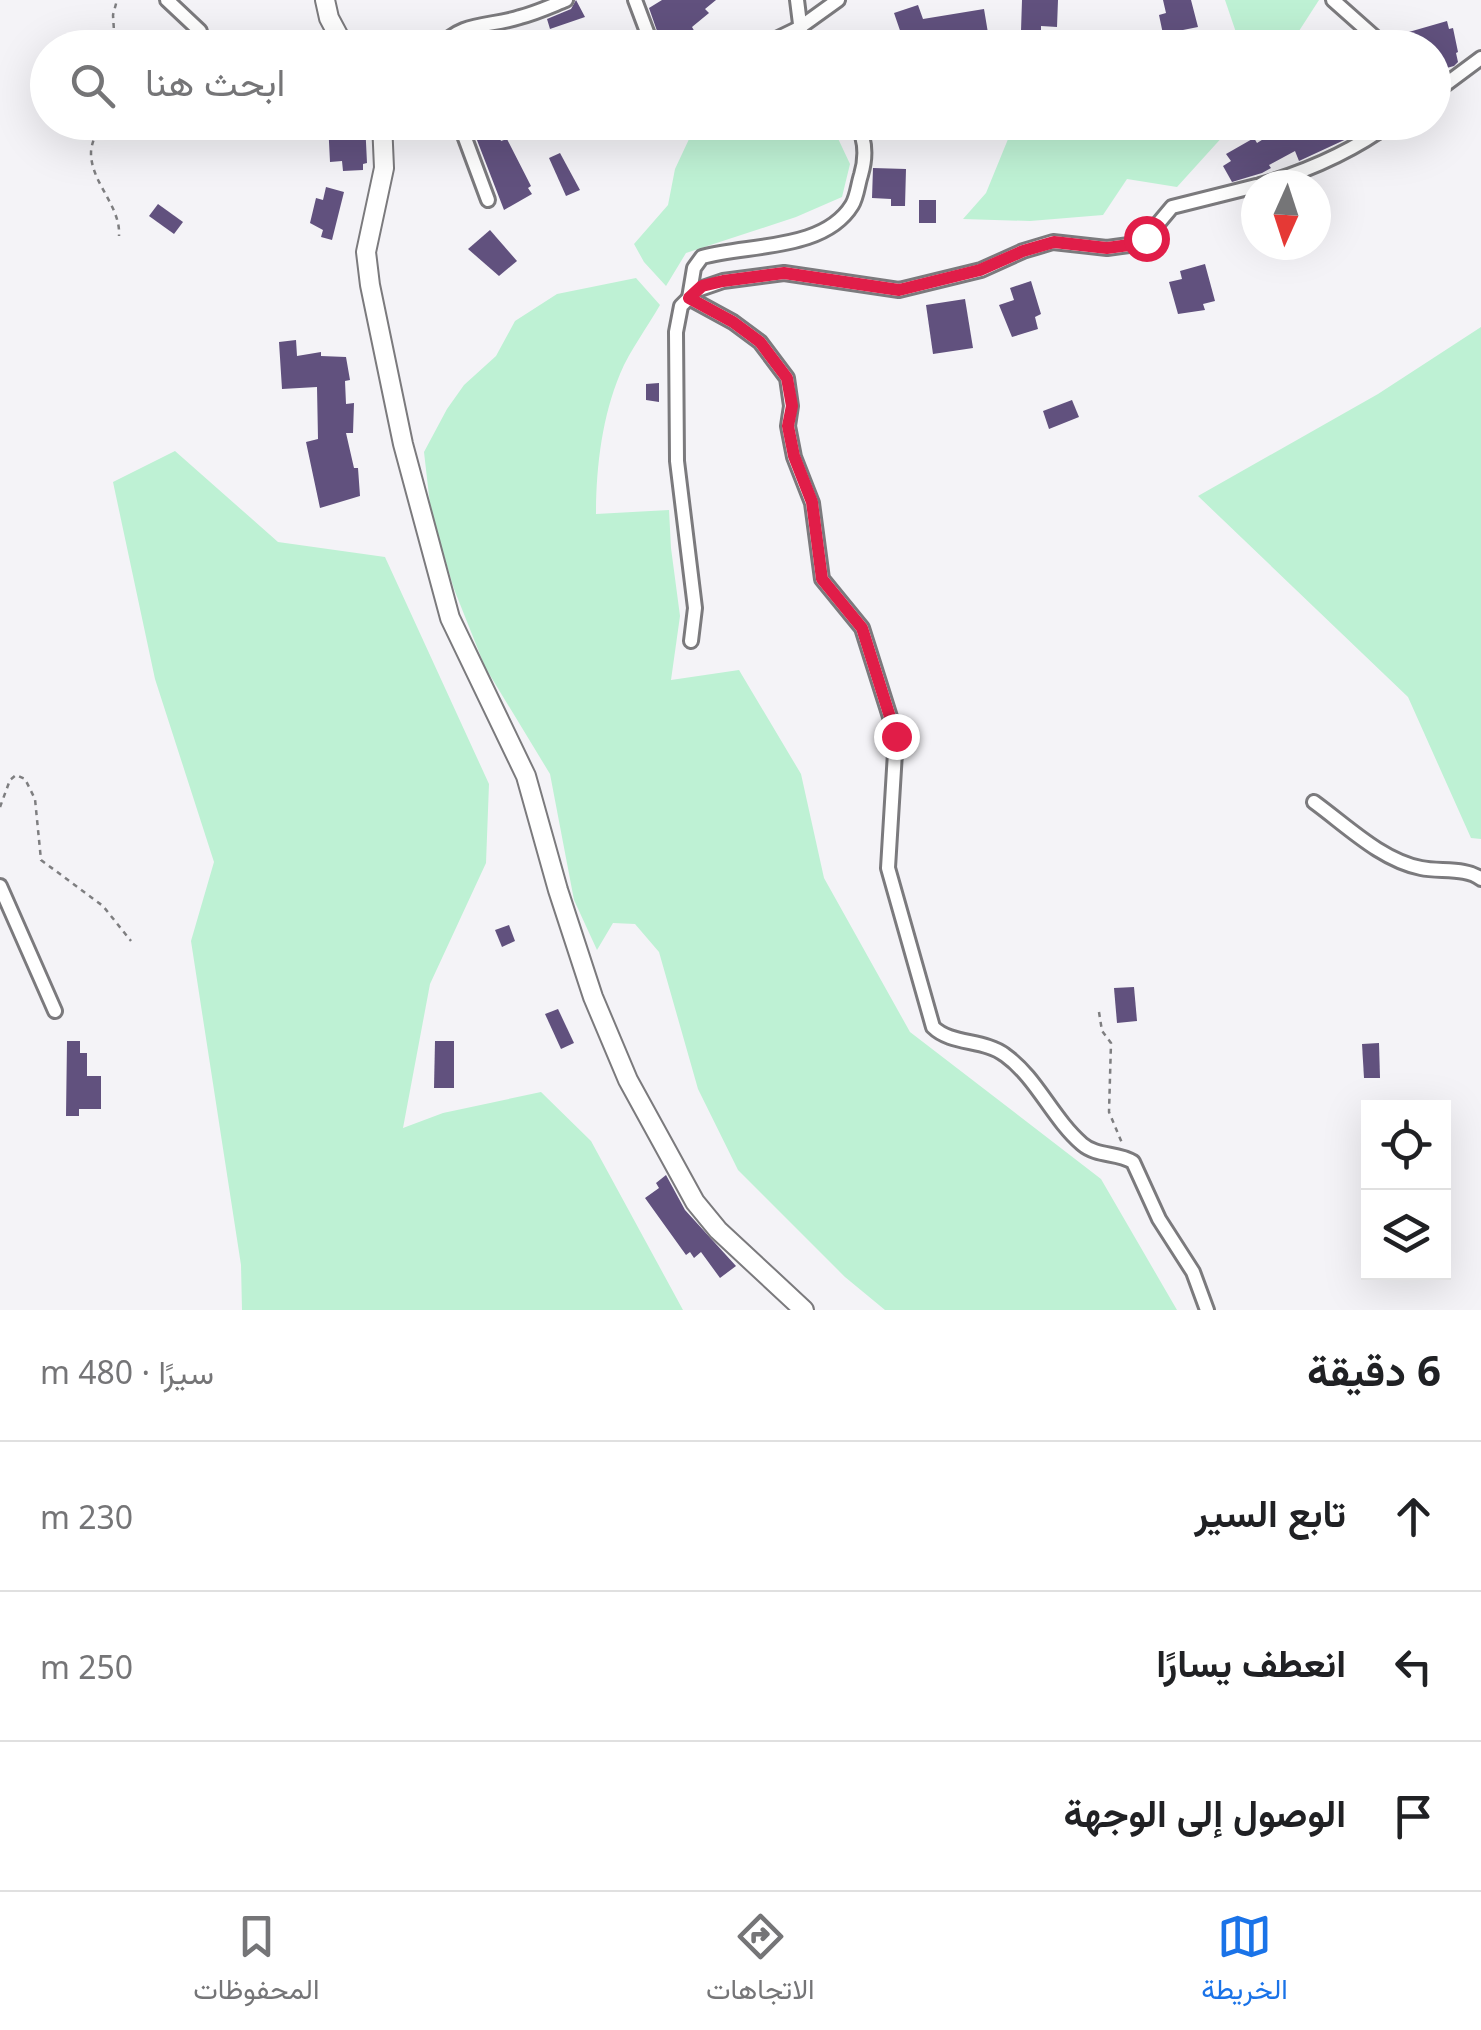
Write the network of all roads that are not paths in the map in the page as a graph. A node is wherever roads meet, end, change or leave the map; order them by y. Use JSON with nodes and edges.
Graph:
{"nodes":[{"id":1,"x":167,"y":0,"type":"edge"},
{"id":2,"x":324,"y":0,"type":"edge"},
{"id":3,"x":566,"y":0,"type":"edge"},
{"id":4,"x":635,"y":0,"type":"edge"},
{"id":5,"x":798,"y":0,"type":"edge"},
{"id":6,"x":838,"y":0,"type":"edge"},
{"id":7,"x":1333,"y":0,"type":"edge"},
{"id":8,"x":800,"y":28,"type":"junction"},
{"id":9,"x":200,"y":30,"type":"dead end"},
{"id":10,"x":335,"y":30,"type":"edge"},
{"id":11,"x":462,"y":30,"type":"edge"},
{"id":12,"x":646,"y":30,"type":"edge"},
{"id":13,"x":796,"y":30,"type":"edge"},
{"id":14,"x":1367,"y":30,"type":"edge"},
{"id":15,"x":1481,"y":58,"type":"edge"},
{"id":16,"x":1451,"y":80,"type":"edge"},
{"id":17,"x":383,"y":140,"type":"edge"},
{"id":18,"x":466,"y":140,"type":"edge"},
{"id":19,"x":864,"y":140,"type":"edge"},
{"id":20,"x":1364,"y":140,"type":"edge"},
{"id":21,"x":1307,"y":170,"type":"edge"},
{"id":22,"x":1241,"y":190,"type":"edge"},
{"id":23,"x":488,"y":200,"type":"dead end"},
{"id":24,"x":689,"y":298,"type":"junction"},
{"id":25,"x":691,"y":642,"type":"dead end"},
{"id":26,"x":1314,"y":802,"type":"dead end"},
{"id":27,"x":1481,"y":879,"type":"edge"},
{"id":28,"x":0,"y":886,"type":"edge"},
{"id":29,"x":55,"y":1012,"type":"dead end"},
{"id":30,"x":804,"y":1310,"type":"edge"},
{"id":31,"x":1207,"y":1310,"type":"edge"}],
"edges":[{"from":1,"to":9,"type":"street"},
{"from":2,"to":10,"type":"main road"},
{"from":3,"to":11,"type":"street"},
{"from":4,"to":12,"type":"street"},
{"from":5,"to":8,"type":"street"},
{"from":6,"to":8,"type":"street"},
{"from":7,"to":14,"type":"street"},
{"from":8,"to":13,"type":"street"},
{"from":15,"to":16,"type":"street"},
{"from":17,"to":30,"type":"main road"},
{"from":18,"to":23,"type":"street"},
{"from":19,"to":24,"type":"street"},
{"from":20,"to":21,"type":"street"},
{"from":22,"to":24,"type":"street"},
{"from":24,"to":25,"type":"street"},
{"from":24,"to":31,"type":"street"},
{"from":26,"to":27,"type":"street"},
{"from":28,"to":29,"type":"street"}]}
